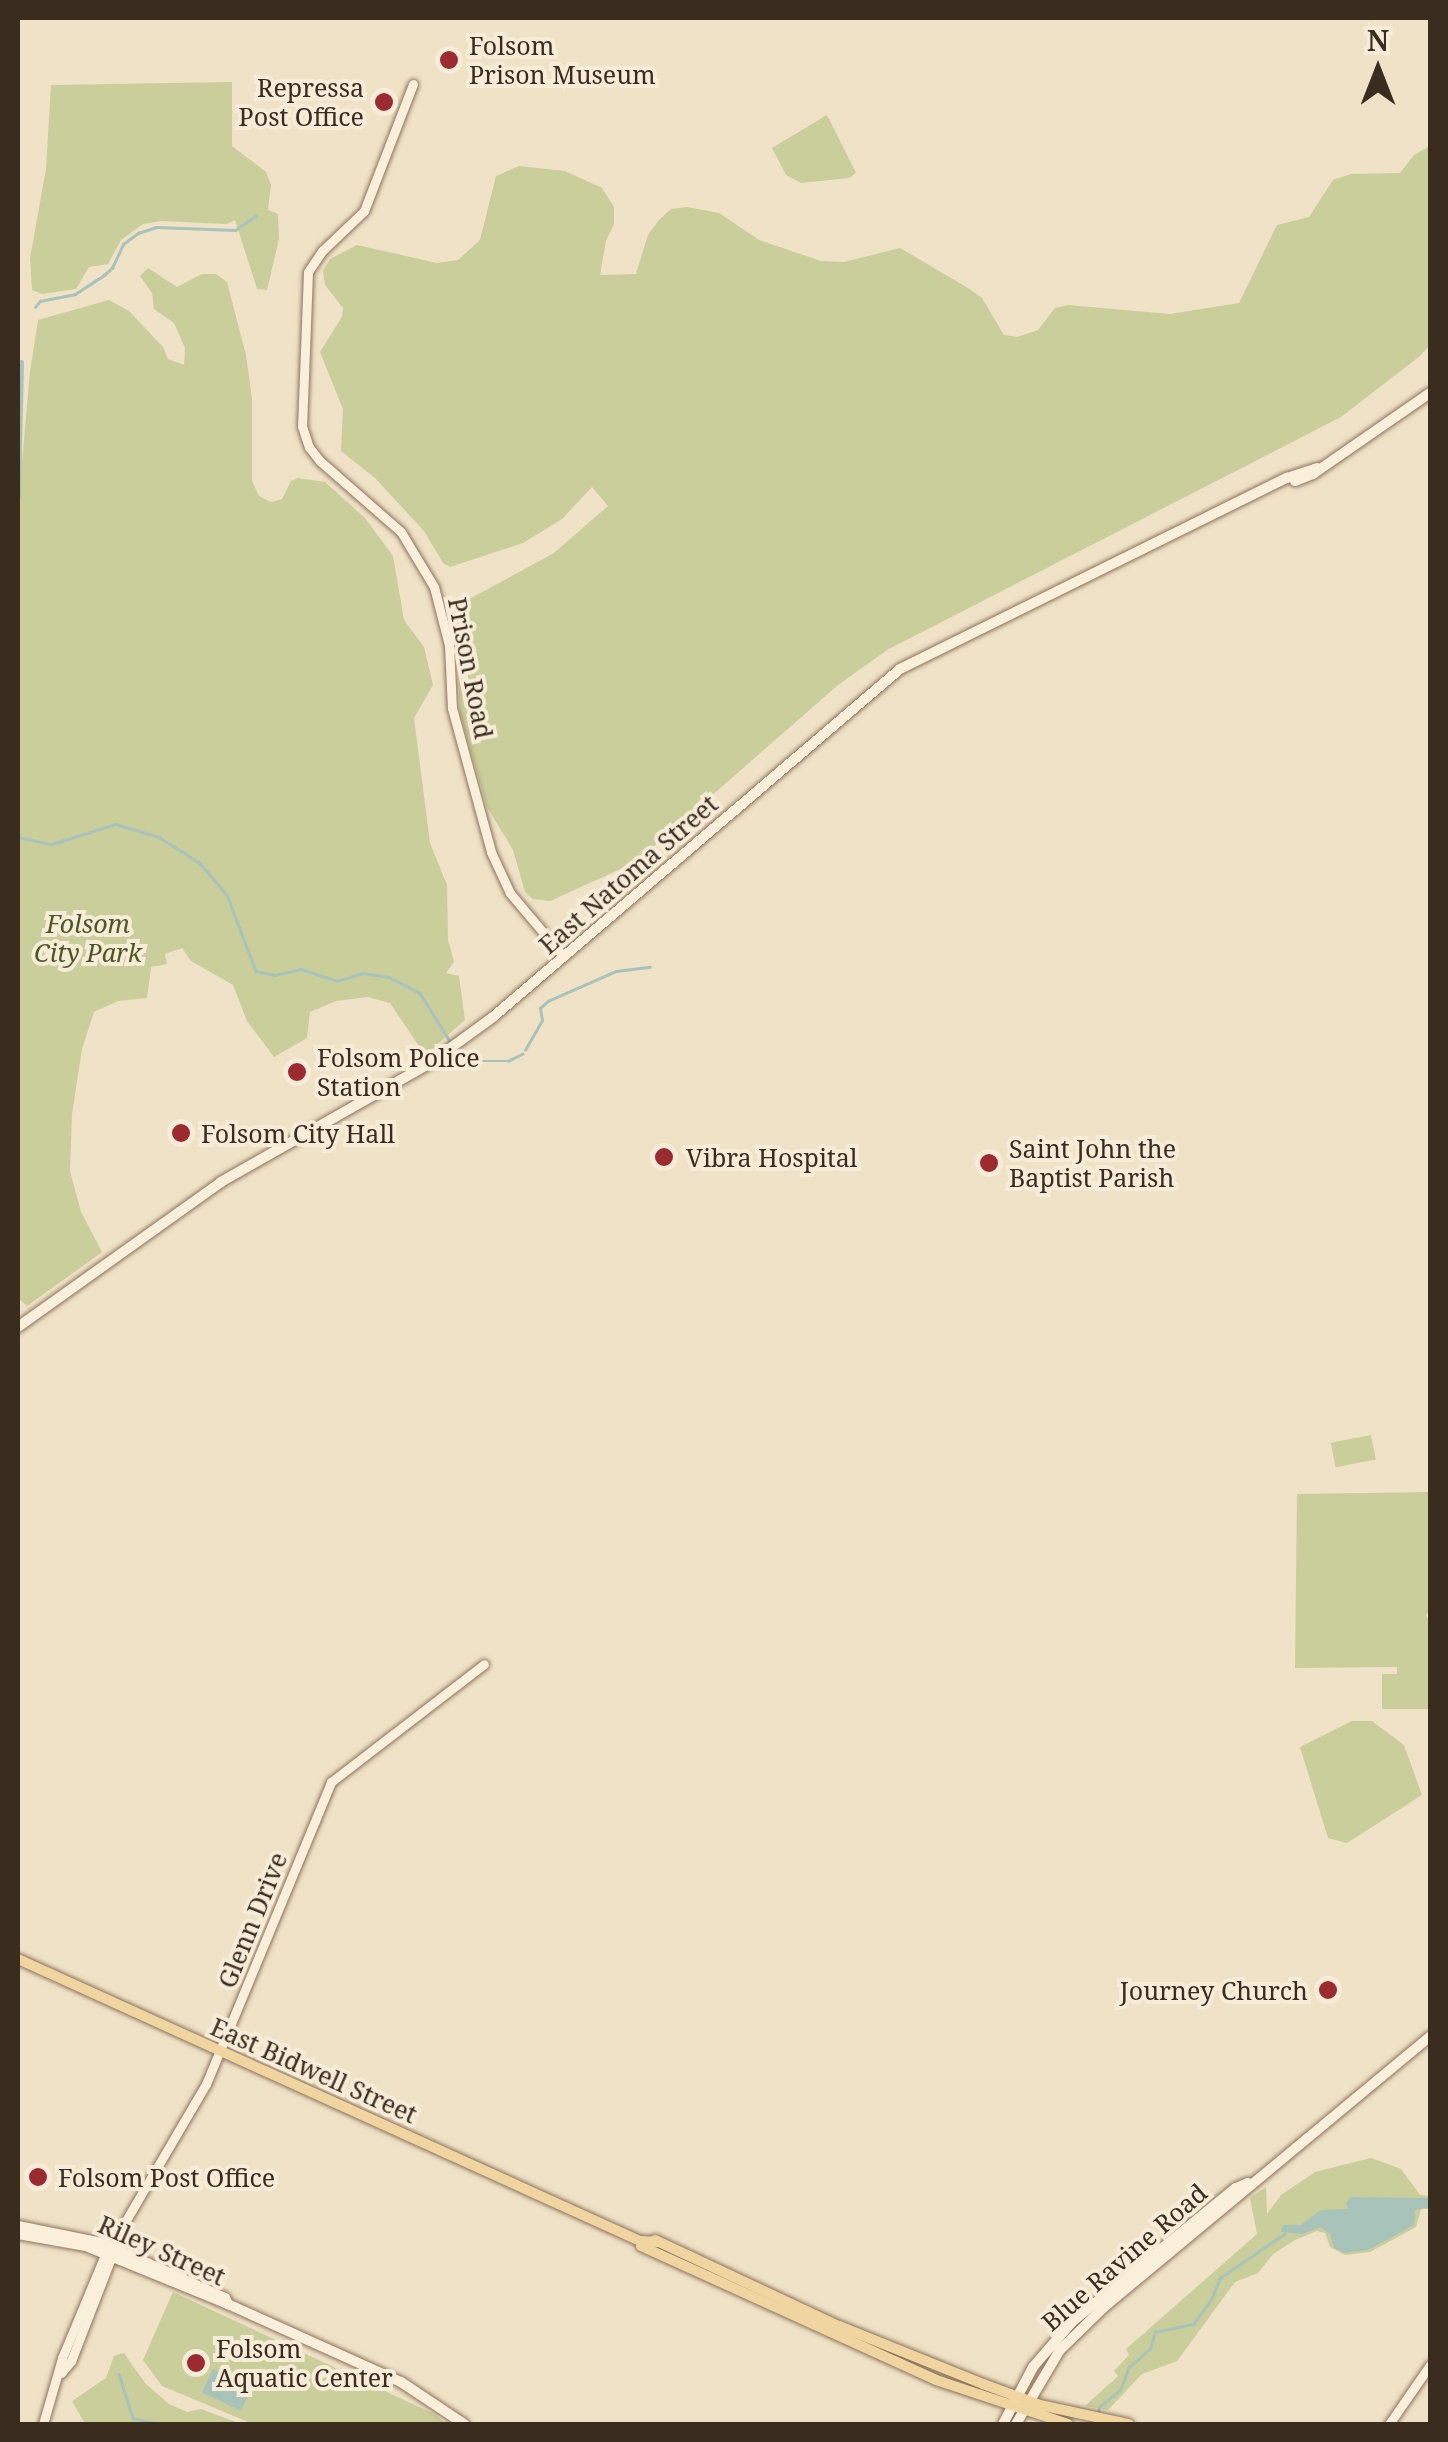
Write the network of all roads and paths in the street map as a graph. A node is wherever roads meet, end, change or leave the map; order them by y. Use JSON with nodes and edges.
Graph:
{"nodes":[{"id":1,"x":413,"y":84,"type":"dead end"},
{"id":2,"x":1430,"y":394,"type":"edge"},
{"id":3,"x":563,"y":956,"type":"junction"},
{"id":4,"x":20,"y":1325,"type":"edge"},
{"id":5,"x":484,"y":1664,"type":"dead end"},
{"id":6,"x":18,"y":1959,"type":"edge"},
{"id":7,"x":1430,"y":2037,"type":"edge"},
{"id":8,"x":220,"y":2050,"type":"junction"},
{"id":9,"x":1250,"y":2182,"type":"junction"},
{"id":10,"x":1222,"y":2198,"type":"junction"},
{"id":11,"x":594,"y":2219,"type":"junction"},
{"id":12,"x":18,"y":2226,"type":"edge"},
{"id":13,"x":1198,"y":2230,"type":"junction"},
{"id":14,"x":18,"y":2234,"type":"edge"},
{"id":15,"x":648,"y":2249,"type":"junction"},
{"id":16,"x":112,"y":2250,"type":"junction"},
{"id":17,"x":716,"y":2268,"type":"junction"},
{"id":18,"x":1107,"y":2292,"type":"junction"},
{"id":19,"x":1091,"y":2320,"type":"junction"},
{"id":20,"x":75,"y":2328,"type":"junction"},
{"id":21,"x":841,"y":2336,"type":"junction"},
{"id":22,"x":900,"y":2350,"type":"junction"},
{"id":23,"x":71,"y":2362,"type":"junction"},
{"id":24,"x":902,"y":2364,"type":"junction"},
{"id":25,"x":1430,"y":2365,"type":"edge"},
{"id":26,"x":952,"y":2372,"type":"junction"},
{"id":27,"x":61,"y":2373,"type":"junction"},
{"id":28,"x":1021,"y":2405,"type":"junction"},
{"id":29,"x":1114,"y":2422,"type":"edge"},
{"id":30,"x":43,"y":2424,"type":"edge"},
{"id":31,"x":464,"y":2424,"type":"edge"},
{"id":32,"x":1003,"y":2424,"type":"edge"},
{"id":33,"x":1016,"y":2424,"type":"edge"},
{"id":34,"x":1068,"y":2424,"type":"edge"},
{"id":35,"x":1129,"y":2424,"type":"edge"},
{"id":36,"x":1389,"y":2424,"type":"edge"}],
"edges":[{"from":1,"to":3,"type":"street","name":"Prison Road"},
{"from":2,"to":3,"type":"main road","name":"East Natoma Street"},
{"from":3,"to":4,"type":"main road","name":"East Natoma Street"},
{"from":5,"to":8,"type":"street","name":"Glenn Drive"},
{"from":6,"to":8,"type":"main road","name":"East Bidwell Street"},
{"from":7,"to":9,"type":"main road","name":"Blue Ravine Road"},
{"from":8,"to":11,"type":"main road","name":"East Bidwell Street"},
{"from":8,"to":16,"type":"street","name":"Glenn Drive"},
{"from":9,"to":10,"type":"main road","name":"Blue Ravine Road"},
{"from":9,"to":13,"type":"main road","name":"Blue Ravine Road"},
{"from":10,"to":13,"type":"main road"},
{"from":10,"to":18,"type":"main road","name":"Blue Ravine Road"},
{"from":11,"to":15,"type":"main road","name":"East Bidwell Street"},
{"from":11,"to":17,"type":"main road","name":"East Bidwell Street"},
{"from":12,"to":16,"type":"main road","name":"Riley Street"},
{"from":13,"to":19,"type":"main road","name":"Blue Ravine Road"},
{"from":14,"to":16,"type":"main road","name":"Riley Street"},
{"from":15,"to":17,"type":"main road"},
{"from":15,"to":21,"type":"main road","name":"East Bidwell Street"},
{"from":16,"to":20,"type":"street","name":"Glenn Drive"},
{"from":16,"to":23,"type":"street","name":"Glenn Drive"},
{"from":16,"to":31,"type":"main road","name":"Riley Street"},
{"from":17,"to":22,"type":"main road","name":"East Bidwell Street"},
{"from":18,"to":19,"type":"main road"},
{"from":18,"to":28,"type":"main road","name":"Blue Ravine Road"},
{"from":19,"to":28,"type":"main road","name":"Blue Ravine Road"},
{"from":20,"to":23,"type":"street"},
{"from":20,"to":27,"type":"street","name":"Glenn Drive"},
{"from":21,"to":22,"type":"main road"},
{"from":21,"to":24,"type":"main road","name":"East Bidwell Street"},
{"from":22,"to":26,"type":"main road","name":"East Bidwell Street"},
{"from":23,"to":27,"type":"street","name":"Glenn Drive"},
{"from":24,"to":26,"type":"main road"},
{"from":24,"to":28,"type":"main road","name":"East Bidwell Street"},
{"from":25,"to":36,"type":"street"},
{"from":26,"to":28,"type":"main road","name":"East Bidwell Street"},
{"from":27,"to":30,"type":"street","name":"Glenn Drive"},
{"from":28,"to":29,"type":"main road","name":"East Bidwell Street"},
{"from":28,"to":32,"type":"main road","name":"Blue Ravine Road"},
{"from":28,"to":33,"type":"main road","name":"Blue Ravine Road"},
{"from":28,"to":34,"type":"main road","name":"East Bidwell Street"},
{"from":29,"to":35,"type":"main road","name":"East Bidwell Street"}]}
